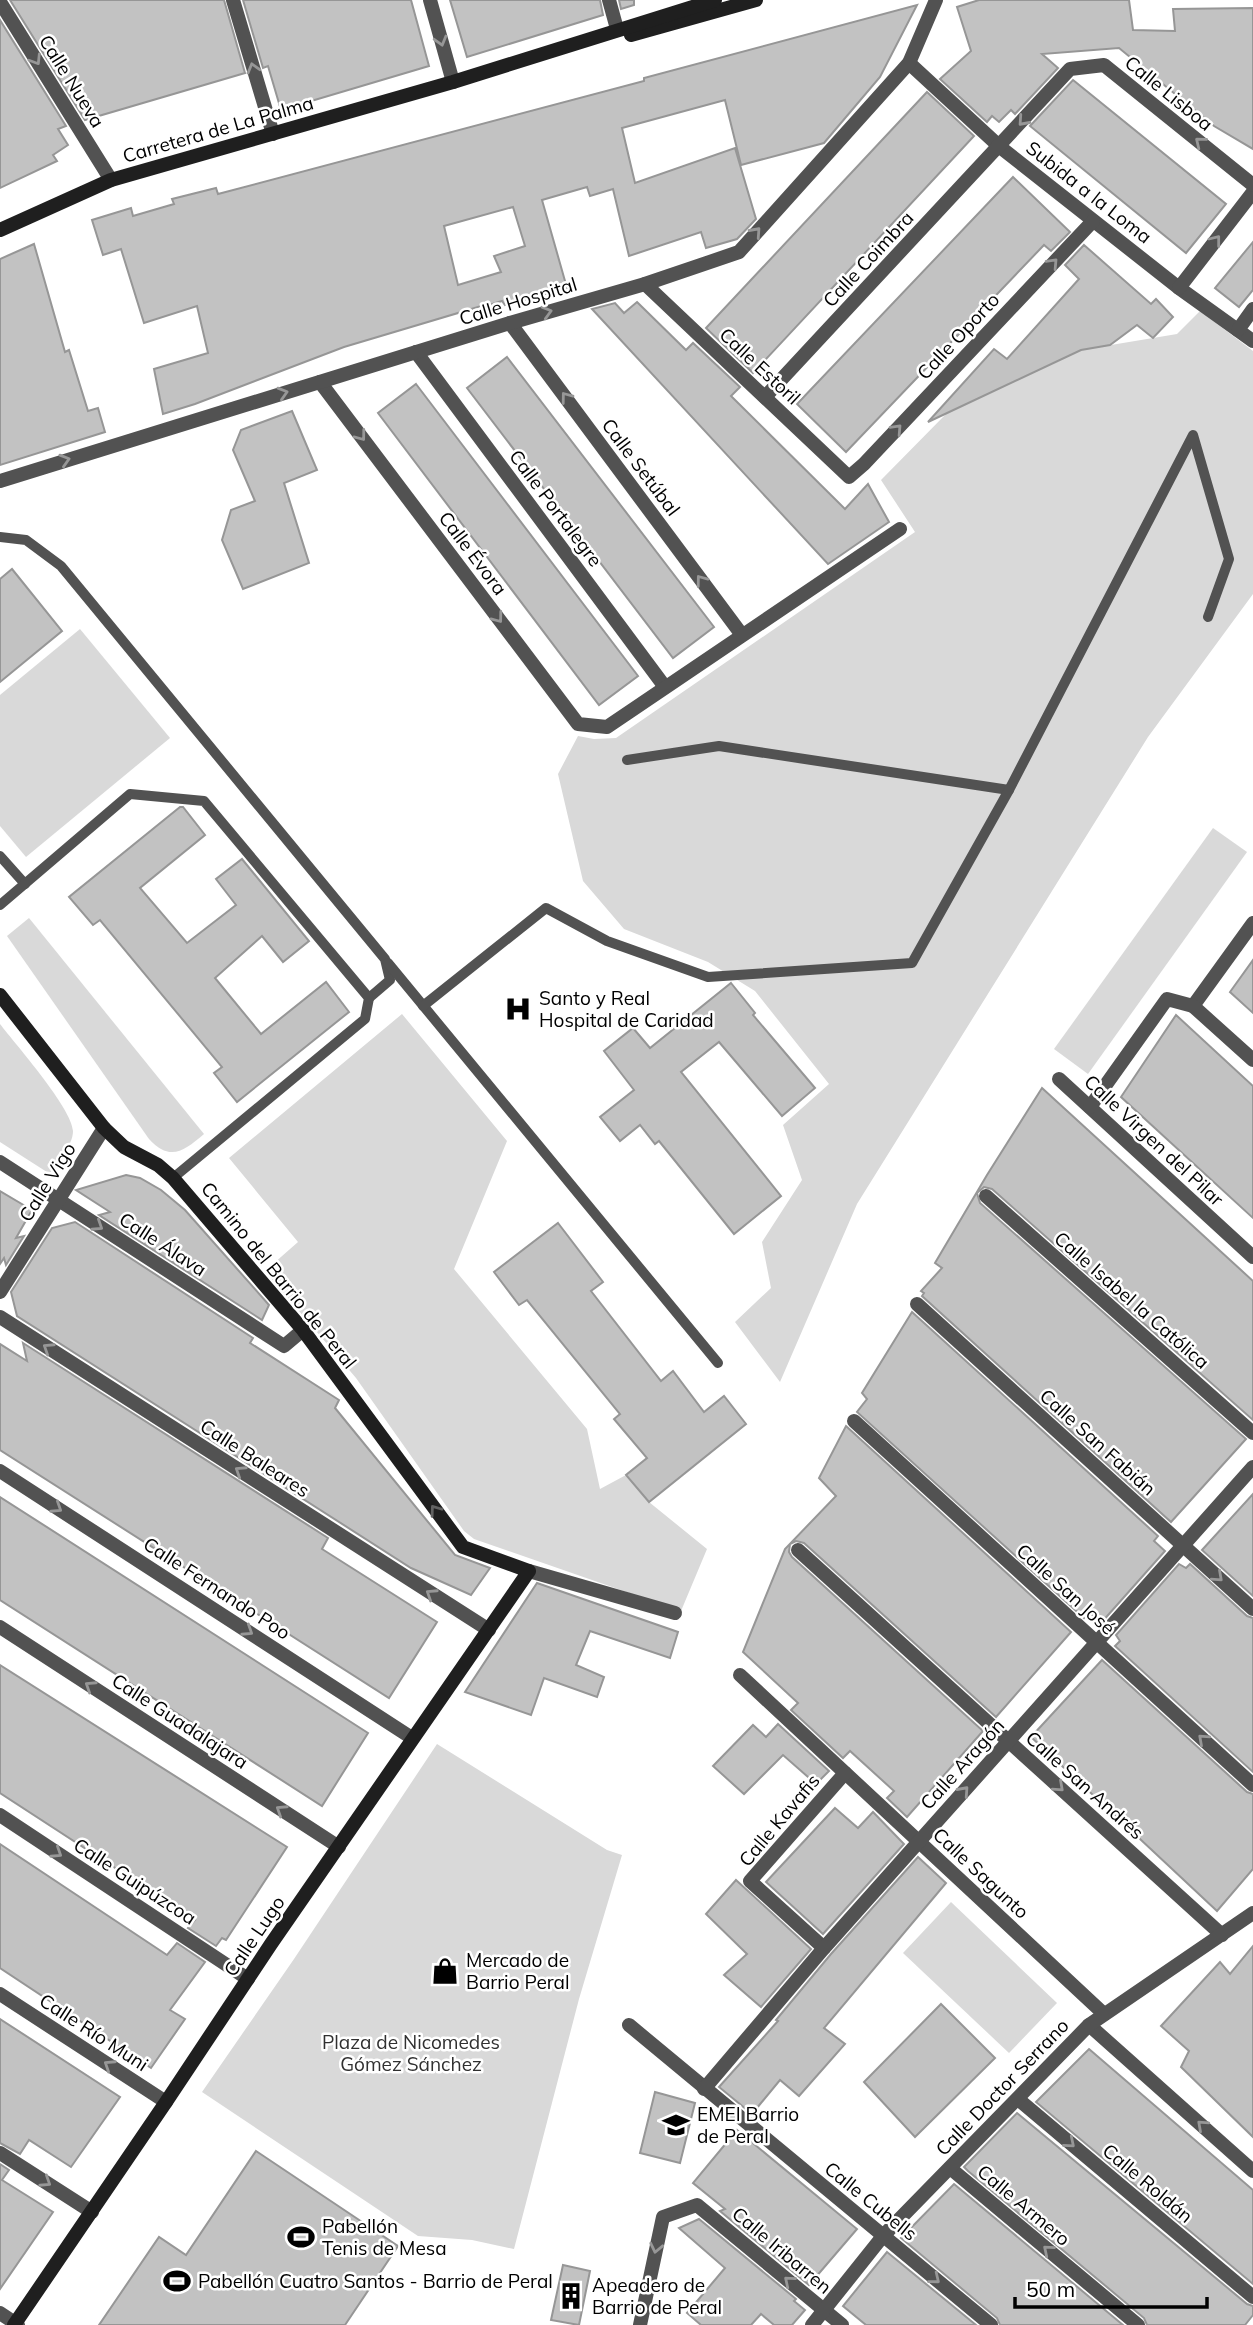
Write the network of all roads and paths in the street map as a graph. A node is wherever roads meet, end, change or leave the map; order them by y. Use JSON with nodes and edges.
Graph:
{"nodes":[{"id":1,"x":233,"y":0,"type":"edge"},
{"id":2,"x":429,"y":0,"type":"edge"},
{"id":3,"x":609,"y":0,"type":"edge"},
{"id":4,"x":715,"y":0,"type":"edge"},
{"id":5,"x":737,"y":0,"type":"edge"},
{"id":6,"x":756,"y":0,"type":"edge"},
{"id":7,"x":936,"y":0,"type":"edge"},
{"id":8,"x":0,"y":2,"type":"edge"},
{"id":9,"x":707,"y":14,"type":"junction"},
{"id":10,"x":617,"y":29,"type":"junction"},
{"id":11,"x":576,"y":50,"type":"junction"},
{"id":12,"x":909,"y":63,"type":"junction"},
{"id":13,"x":453,"y":82,"type":"junction"},
{"id":14,"x":273,"y":134,"type":"junction"},
{"id":15,"x":1000,"y":146,"type":"junction"},
{"id":16,"x":111,"y":180,"type":"junction"},
{"id":17,"x":1253,"y":185,"type":"edge"},
{"id":18,"x":1253,"y":192,"type":"edge"},
{"id":19,"x":1093,"y":220,"type":"junction"},
{"id":20,"x":0,"y":230,"type":"edge"},
{"id":21,"x":645,"y":284,"type":"junction"},
{"id":22,"x":1179,"y":288,"type":"junction"},
{"id":23,"x":1253,"y":309,"type":"edge"},
{"id":24,"x":510,"y":323,"type":"junction"},
{"id":25,"x":1238,"y":330,"type":"junction"},
{"id":26,"x":1253,"y":341,"type":"edge"},
{"id":27,"x":416,"y":352,"type":"junction"},
{"id":28,"x":320,"y":382,"type":"junction"},
{"id":29,"x":765,"y":397,"type":"junction"},
{"id":30,"x":849,"y":477,"type":"joint"},
{"id":31,"x":0,"y":481,"type":"edge"},
{"id":32,"x":900,"y":529,"type":"dead end"},
{"id":33,"x":0,"y":537,"type":"edge"},
{"id":34,"x":1208,"y":617,"type":"dead end"},
{"id":35,"x":742,"y":635,"type":"junction"},
{"id":36,"x":665,"y":687,"type":"junction"},
{"id":37,"x":627,"y":760,"type":"dead end"},
{"id":38,"x":1009,"y":790,"type":"junction"},
{"id":39,"x":0,"y":856,"type":"edge"},
{"id":40,"x":25,"y":884,"type":"junction"},
{"id":41,"x":0,"y":905,"type":"edge"},
{"id":42,"x":1253,"y":923,"type":"edge"},
{"id":43,"x":385,"y":959,"type":"junction"},
{"id":44,"x":0,"y":995,"type":"edge"},
{"id":45,"x":369,"y":998,"type":"junction"},
{"id":46,"x":423,"y":1006,"type":"junction"},
{"id":47,"x":1193,"y":1006,"type":"junction"},
{"id":48,"x":1253,"y":1060,"type":"edge"},
{"id":49,"x":1059,"y":1079,"type":"dead end"},
{"id":50,"x":1090,"y":1107,"type":"junction"},
{"id":51,"x":104,"y":1128,"type":"junction"},
{"id":52,"x":0,"y":1162,"type":"edge"},
{"id":53,"x":173,"y":1178,"type":"junction"},
{"id":54,"x":986,"y":1196,"type":"dead end"},
{"id":55,"x":58,"y":1200,"type":"junction"},
{"id":56,"x":1253,"y":1257,"type":"edge"},
{"id":57,"x":0,"y":1293,"type":"edge"},
{"id":58,"x":917,"y":1304,"type":"dead end"},
{"id":59,"x":0,"y":1317,"type":"edge"},
{"id":60,"x":303,"y":1330,"type":"junction"},
{"id":61,"x":718,"y":1363,"type":"dead end"},
{"id":62,"x":854,"y":1421,"type":"dead end"},
{"id":63,"x":1253,"y":1433,"type":"edge"},
{"id":64,"x":1253,"y":1467,"type":"edge"},
{"id":65,"x":0,"y":1471,"type":"edge"},
{"id":66,"x":1183,"y":1545,"type":"junction"},
{"id":67,"x":798,"y":1550,"type":"dead end"},
{"id":68,"x":529,"y":1571,"type":"junction"},
{"id":69,"x":1253,"y":1609,"type":"edge"},
{"id":70,"x":675,"y":1613,"type":"dead end"},
{"id":71,"x":0,"y":1627,"type":"edge"},
{"id":72,"x":489,"y":1630,"type":"junction"},
{"id":73,"x":1096,"y":1642,"type":"junction"},
{"id":74,"x":740,"y":1675,"type":"dead end"},
{"id":75,"x":412,"y":1738,"type":"junction"},
{"id":76,"x":1008,"y":1741,"type":"junction"},
{"id":77,"x":845,"y":1773,"type":"junction"},
{"id":78,"x":1253,"y":1786,"type":"edge"},
{"id":79,"x":0,"y":1815,"type":"edge"},
{"id":80,"x":919,"y":1841,"type":"junction"},
{"id":81,"x":339,"y":1847,"type":"junction"},
{"id":82,"x":1253,"y":1913,"type":"edge"},
{"id":83,"x":1222,"y":1935,"type":"junction"},
{"id":84,"x":824,"y":1948,"type":"junction"},
{"id":85,"x":248,"y":1979,"type":"junction"},
{"id":86,"x":0,"y":1994,"type":"edge"},
{"id":87,"x":1104,"y":2014,"type":"junction"},
{"id":88,"x":629,"y":2025,"type":"dead end"},
{"id":89,"x":1089,"y":2025,"type":"junction"},
{"id":90,"x":704,"y":2089,"type":"junction"},
{"id":91,"x":1018,"y":2099,"type":"junction"},
{"id":92,"x":166,"y":2102,"type":"junction"},
{"id":93,"x":0,"y":2153,"type":"edge"},
{"id":94,"x":950,"y":2168,"type":"junction"},
{"id":95,"x":1253,"y":2171,"type":"edge"},
{"id":96,"x":92,"y":2212,"type":"junction"},
{"id":97,"x":883,"y":2236,"type":"junction"},
{"id":98,"x":1253,"y":2297,"type":"edge"},
{"id":99,"x":824,"y":2310,"type":"junction"},
{"id":100,"x":0,"y":2313,"type":"edge"},
{"id":101,"x":16,"y":2324,"type":"edge"},
{"id":102,"x":640,"y":2325,"type":"edge"},
{"id":103,"x":812,"y":2325,"type":"edge"},
{"id":104,"x":842,"y":2325,"type":"edge"},
{"id":105,"x":991,"y":2325,"type":"edge"},
{"id":106,"x":1138,"y":2325,"type":"edge"}],
"edges":[{"from":14,"to":1,"type":"street","one_way":true},
{"from":2,"to":13,"type":"street","one_way":true},
{"from":3,"to":10,"type":"street"},
{"from":4,"to":10,"type":"street","name":"Carretera de La Palma"},
{"from":5,"to":9,"type":"street"},
{"from":6,"to":9,"type":"street","name":"Carretera de La Palma"},
{"from":7,"to":12,"type":"street","name":"Calle Hospital"},
{"from":8,"to":16,"type":"street","name":"Calle Nueva","one_way":true},
{"from":9,"to":11,"type":"street","name":"Carretera de La Palma"},
{"from":10,"to":11,"type":"street"},
{"from":10,"to":13,"type":"street","name":"Carretera de La Palma"},
{"from":11,"to":13,"type":"street","name":"Carretera de La Palma"},
{"from":12,"to":15,"type":"street","name":"Subida a la Loma"},
{"from":21,"to":12,"type":"street","name":"Calle Hospital","one_way":true},
{"from":13,"to":14,"type":"street","name":"Carretera de La Palma"},
{"from":14,"to":16,"type":"street","name":"Carretera de La Palma"},
{"from":17,"to":15,"type":"street","name":"Calle Lisboa","one_way":true},
{"from":15,"to":19,"type":"street","name":"Subida a la Loma"},
{"from":15,"to":29,"type":"street","name":"Calle Coimbra"},
{"from":16,"to":20,"type":"street","name":"Carretera de La Palma"},
{"from":22,"to":18,"type":"street","one_way":true},
{"from":19,"to":22,"type":"street","name":"Subida a la Loma"},
{"from":30,"to":19,"type":"street","name":"Calle Oporto","one_way":true},
{"from":24,"to":21,"type":"street","name":"Calle Hospital","one_way":true},
{"from":21,"to":29,"type":"street","name":"Calle Estoril"},
{"from":22,"to":25,"type":"street","name":"Subida a la Loma"},
{"from":23,"to":25,"type":"street"},
{"from":24,"to":27,"type":"street","name":"Calle Hospital"},
{"from":35,"to":24,"type":"street","name":"Calle Setúbal","one_way":true},
{"from":25,"to":26,"type":"street","name":"Subida a la Loma"},
{"from":27,"to":28,"type":"street","name":"Calle Hospital"},
{"from":27,"to":36,"type":"street","name":"Calle Portalegre"},
{"from":31,"to":28,"type":"street","name":"Calle Hospital","one_way":true},
{"from":28,"to":36,"type":"street","name":"Calle Évora","one_way":true},
{"from":29,"to":30,"type":"street","name":"Calle Estoril"},
{"from":32,"to":35,"type":"street"},
{"from":33,"to":43,"type":"lane"},
{"from":34,"to":38,"type":"lane"},
{"from":35,"to":36,"type":"street"},
{"from":37,"to":38,"type":"lane"},
{"from":38,"to":46,"type":"lane"},
{"from":39,"to":40,"type":"lane"},
{"from":40,"to":41,"type":"lane"},
{"from":40,"to":45,"type":"lane"},
{"from":42,"to":47,"type":"street"},
{"from":43,"to":45,"type":"lane"},
{"from":43,"to":46,"type":"lane"},
{"from":44,"to":51,"type":"street","name":"Camino del Barrio de Peral"},
{"from":45,"to":53,"type":"lane"},
{"from":46,"to":61,"type":"lane"},
{"from":47,"to":48,"type":"street"},
{"from":47,"to":50,"type":"street"},
{"from":49,"to":50,"type":"street","name":"Calle Virgen del Pilar"},
{"from":50,"to":56,"type":"street","name":"Calle Virgen del Pilar"},
{"from":51,"to":53,"type":"street","name":"Camino del Barrio de Peral"},
{"from":51,"to":55,"type":"street","name":"Calle Vigo"},
{"from":52,"to":55,"type":"street","name":"Calle Álava"},
{"from":53,"to":60,"type":"street","name":"Camino del Barrio de Peral"},
{"from":54,"to":63,"type":"street","name":"Calle Isabel la Católica"},
{"from":55,"to":57,"type":"street","name":"Calle Vigo"},
{"from":55,"to":60,"type":"street","name":"Calle Álava","one_way":true},
{"from":58,"to":66,"type":"street","name":"Calle San Fabián"},
{"from":72,"to":59,"type":"street","name":"Calle Baleares","one_way":true},
{"from":68,"to":60,"type":"street","name":"Camino del Barrio de Peral","one_way":true},
{"from":62,"to":73,"type":"street","name":"Calle San José"},
{"from":64,"to":66,"type":"street","name":"Calle Aragón"},
{"from":65,"to":75,"type":"street","name":"Calle Fernando Poo","one_way":true},
{"from":66,"to":69,"type":"street","name":"Calle San Fabián","one_way":true},
{"from":66,"to":73,"type":"street","name":"Calle Aragón"},
{"from":67,"to":76,"type":"street","name":"Calle San Andrés"},
{"from":68,"to":70,"type":"street"},
{"from":68,"to":72,"type":"street","name":"Calle Lugo"},
{"from":81,"to":71,"type":"street","name":"Calle Guadalajara","one_way":true},
{"from":72,"to":75,"type":"street","name":"Calle Lugo"},
{"from":73,"to":76,"type":"street","name":"Calle Aragón"},
{"from":78,"to":73,"type":"street","name":"Calle San José","one_way":true},
{"from":74,"to":77,"type":"street","name":"Calle Sagunto"},
{"from":75,"to":81,"type":"street","name":"Calle Lugo"},
{"from":80,"to":76,"type":"street","name":"Calle Aragón","one_way":true},
{"from":76,"to":83,"type":"street","name":"Calle San Andrés","one_way":true},
{"from":77,"to":80,"type":"street","name":"Calle Sagunto"},
{"from":77,"to":84,"type":"street","name":"Calle Kavafis"},
{"from":79,"to":85,"type":"street","name":"Calle Guipúzcoa","one_way":true},
{"from":80,"to":84,"type":"street","name":"Calle Aragón"},
{"from":80,"to":87,"type":"street","name":"Calle Sagunto"},
{"from":81,"to":85,"type":"street","name":"Calle Lugo"},
{"from":82,"to":83,"type":"street","name":"Calle Doctor Serrano"},
{"from":83,"to":87,"type":"street","name":"Calle Doctor Serrano"},
{"from":84,"to":90,"type":"street","name":"Calle Aragón"},
{"from":85,"to":92,"type":"street","name":"Calle Lugo"},
{"from":92,"to":86,"type":"street","name":"Calle Río Muni","one_way":true},
{"from":87,"to":89,"type":"street","name":"Calle Doctor Serrano"},
{"from":88,"to":90,"type":"street","name":"Calle Cubells"},
{"from":89,"to":91,"type":"street","name":"Calle Doctor Serrano"},
{"from":95,"to":89,"type":"street","one_way":true},
{"from":90,"to":97,"type":"street","name":"Calle Cubells"},
{"from":91,"to":94,"type":"street","name":"Calle Doctor Serrano"},
{"from":91,"to":98,"type":"street","name":"Calle Roldán","one_way":true},
{"from":92,"to":96,"type":"street","name":"Calle Lugo"},
{"from":93,"to":96,"type":"street","one_way":true},
{"from":94,"to":97,"type":"street","name":"Calle Doctor Serrano"},
{"from":106,"to":94,"type":"street","name":"Calle Armero","one_way":true},
{"from":96,"to":101,"type":"street","name":"Calle Lugo"},
{"from":97,"to":99,"type":"street","name":"Calle Doctor Serrano"},
{"from":97,"to":105,"type":"street","name":"Calle Cubells","one_way":true},
{"from":99,"to":102,"type":"street","name":"Calle Iribarren","one_way":true},
{"from":99,"to":103,"type":"street","name":"Calle Doctor Serrano"},
{"from":99,"to":104,"type":"street","name":"Calle Iribarren"},
{"from":100,"to":101,"type":"street"}]}
